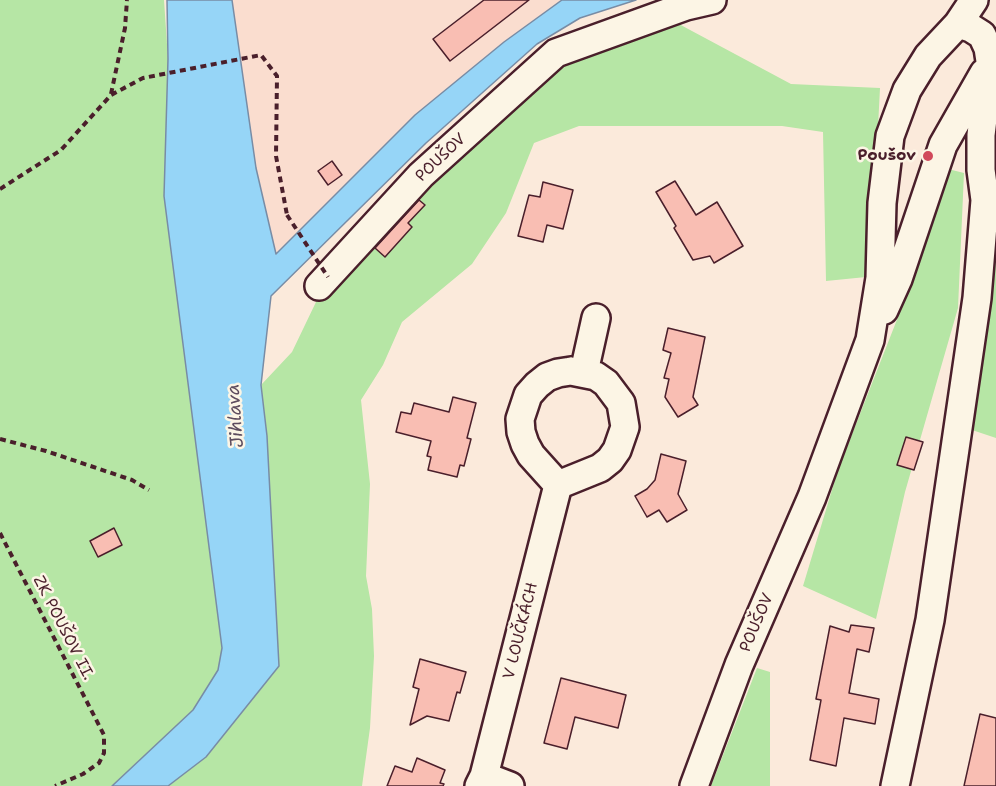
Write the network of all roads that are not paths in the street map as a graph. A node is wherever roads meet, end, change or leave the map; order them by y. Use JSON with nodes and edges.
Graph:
{"nodes":[{"id":1,"x":712,"y":0,"type":"edge"},
{"id":2,"x":974,"y":0,"type":"edge"},
{"id":3,"x":958,"y":24,"type":"junction"},
{"id":4,"x":990,"y":61,"type":"junction"},
{"id":5,"x":990,"y":202,"type":"edge"},
{"id":6,"x":324,"y":281,"type":"road end"},
{"id":7,"x":596,"y":318,"type":"dead end"},
{"id":8,"x":870,"y":340,"type":"junction"},
{"id":9,"x":584,"y":372,"type":"junction"},
{"id":10,"x":558,"y":485,"type":"junction"},
{"id":11,"x":481,"y":781,"type":"edge"},
{"id":12,"x":510,"y":786,"type":"edge"},
{"id":13,"x":694,"y":786,"type":"edge"},
{"id":14,"x":895,"y":786,"type":"edge"}],
"edges":[{"from":1,"to":6,"type":"street","name":"POUŠOV"},
{"from":2,"to":3,"type":"street","name":"POUŠOV"},
{"from":3,"to":4,"type":"street"},
{"from":3,"to":8,"type":"street","name":"POUŠOV"},
{"from":4,"to":5,"type":"street"},
{"from":4,"to":8,"type":"street"},
{"from":5,"to":14,"type":"street"},
{"from":7,"to":9,"type":"street"},
{"from":8,"to":13,"type":"street","name":"POUŠOV"},
{"from":9,"to":10,"type":"street"},
{"from":9,"to":10,"type":"street"},
{"from":10,"to":11,"type":"street","name":"V LOUČKÁCH"},
{"from":11,"to":12,"type":"street","name":"V LOUČKÁCH"}]}
